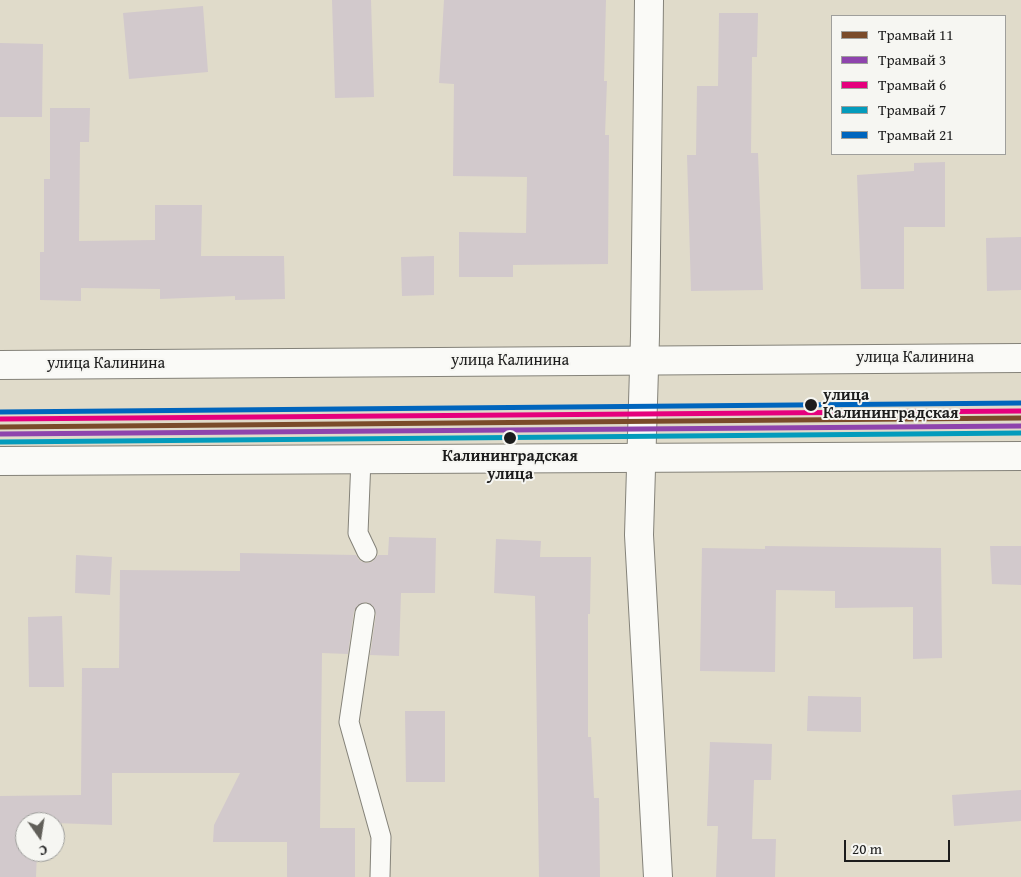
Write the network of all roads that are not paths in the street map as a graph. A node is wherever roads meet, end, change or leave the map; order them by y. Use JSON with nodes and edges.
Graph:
{"nodes":[{"id":1,"x":649,"y":0,"type":"edge"},
{"id":2,"x":1021,"y":358,"type":"edge"},
{"id":3,"x":644,"y":360,"type":"junction"},
{"id":4,"x":0,"y":365,"type":"edge"},
{"id":5,"x":1021,"y":456,"type":"edge"},
{"id":6,"x":641,"y":458,"type":"junction"},
{"id":7,"x":361,"y":459,"type":"junction"},
{"id":8,"x":0,"y":460,"type":"edge"},
{"id":9,"x":367,"y":552,"type":"dead end"},
{"id":10,"x":365,"y":613,"type":"dead end"},
{"id":11,"x":380,"y":877,"type":"edge"},
{"id":12,"x":658,"y":877,"type":"edge"}],
"edges":[{"from":1,"to":3,"type":"street"},
{"from":2,"to":3,"type":"street","name":"улица Калинина"},
{"from":3,"to":4,"type":"street","name":"улица Калинина"},
{"from":3,"to":6,"type":"street"},
{"from":5,"to":6,"type":"street"},
{"from":6,"to":7,"type":"street"},
{"from":6,"to":12,"type":"street"},
{"from":7,"to":8,"type":"street"},
{"from":7,"to":9,"type":"lane"},
{"from":10,"to":11,"type":"lane"}]}
